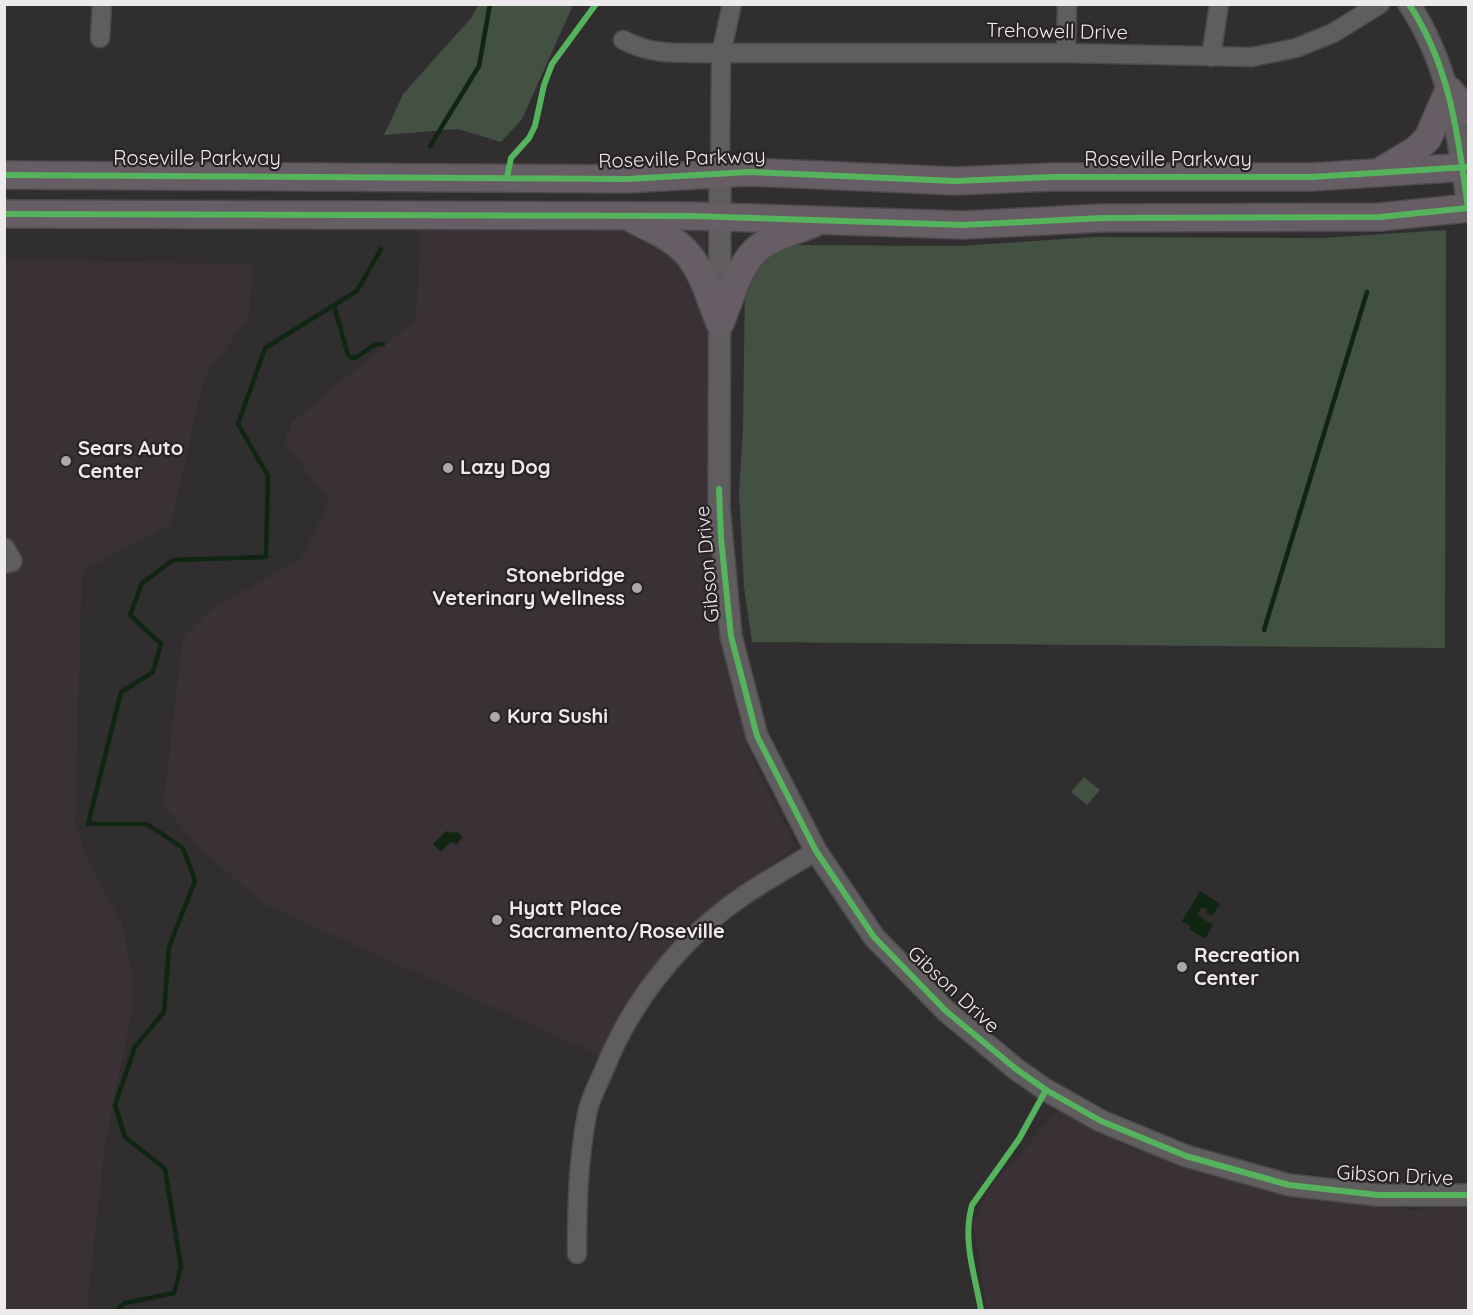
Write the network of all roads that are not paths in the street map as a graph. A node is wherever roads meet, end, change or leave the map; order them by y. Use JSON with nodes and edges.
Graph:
{"nodes":[{"id":1,"x":102,"y":4,"type":"edge"},
{"id":2,"x":732,"y":4,"type":"edge"},
{"id":3,"x":1067,"y":4,"type":"edge"},
{"id":4,"x":1220,"y":4,"type":"edge"},
{"id":5,"x":1380,"y":4,"type":"edge"},
{"id":6,"x":1409,"y":4,"type":"edge"},
{"id":7,"x":100,"y":38,"type":"dead end"},
{"id":8,"x":623,"y":40,"type":"dead end"},
{"id":9,"x":1066,"y":53,"type":"junction"},
{"id":10,"x":722,"y":54,"type":"junction"},
{"id":11,"x":1211,"y":57,"type":"junction"},
{"id":12,"x":1449,"y":90,"type":"junction"},
{"id":13,"x":1468,"y":112,"type":"edge"},
{"id":14,"x":1465,"y":167,"type":"edge"},
{"id":15,"x":1378,"y":172,"type":"junction"},
{"id":16,"x":720,"y":173,"type":"junction"},
{"id":17,"x":4,"y":175,"type":"edge"},
{"id":18,"x":1468,"y":208,"type":"edge"},
{"id":19,"x":10,"y":216,"type":"edge"},
{"id":20,"x":719,"y":216,"type":"junction"},
{"id":21,"x":629,"y":217,"type":"junction"},
{"id":22,"x":819,"y":221,"type":"junction"},
{"id":23,"x":720,"y":323,"type":"junction"},
{"id":24,"x":4,"y":549,"type":"edge"},
{"id":25,"x":4,"y":562,"type":"edge"},
{"id":26,"x":816,"y":851,"type":"junction"},
{"id":27,"x":1468,"y":1195,"type":"edge"},
{"id":28,"x":577,"y":1254,"type":"dead end"}],
"edges":[{"from":1,"to":7,"type":"street"},
{"from":2,"to":10,"type":"street"},
{"from":3,"to":9,"type":"street"},
{"from":4,"to":11,"type":"street"},
{"from":5,"to":11,"type":"street","name":"Trehowell Drive"},
{"from":6,"to":12,"type":"street"},
{"from":8,"to":10,"type":"street","name":"Trehowell Drive"},
{"from":9,"to":10,"type":"street","name":"Trehowell Drive"},
{"from":9,"to":11,"type":"street","name":"Trehowell Drive"},
{"from":10,"to":16,"type":"street"},
{"from":12,"to":13,"type":"main road"},
{"from":12,"to":14,"type":"street"},
{"from":12,"to":15,"type":"main road"},
{"from":14,"to":15,"type":"main road","name":"Roseville Parkway"},
{"from":14,"to":18,"type":"street"},
{"from":15,"to":16,"type":"main road","name":"Roseville Parkway"},
{"from":16,"to":17,"type":"main road","name":"Roseville Parkway"},
{"from":16,"to":20,"type":"street","name":"Gibson Drive"},
{"from":18,"to":22,"type":"main road"},
{"from":19,"to":21,"type":"main road"},
{"from":20,"to":21,"type":"main road"},
{"from":20,"to":22,"type":"main road"},
{"from":20,"to":23,"type":"street","name":"Gibson Drive"},
{"from":21,"to":23,"type":"main road"},
{"from":22,"to":23,"type":"main road"},
{"from":23,"to":26,"type":"street","name":"Gibson Drive"},
{"from":24,"to":25,"type":"street"},
{"from":26,"to":27,"type":"street","name":"Gibson Drive"},
{"from":26,"to":28,"type":"street"}]}
